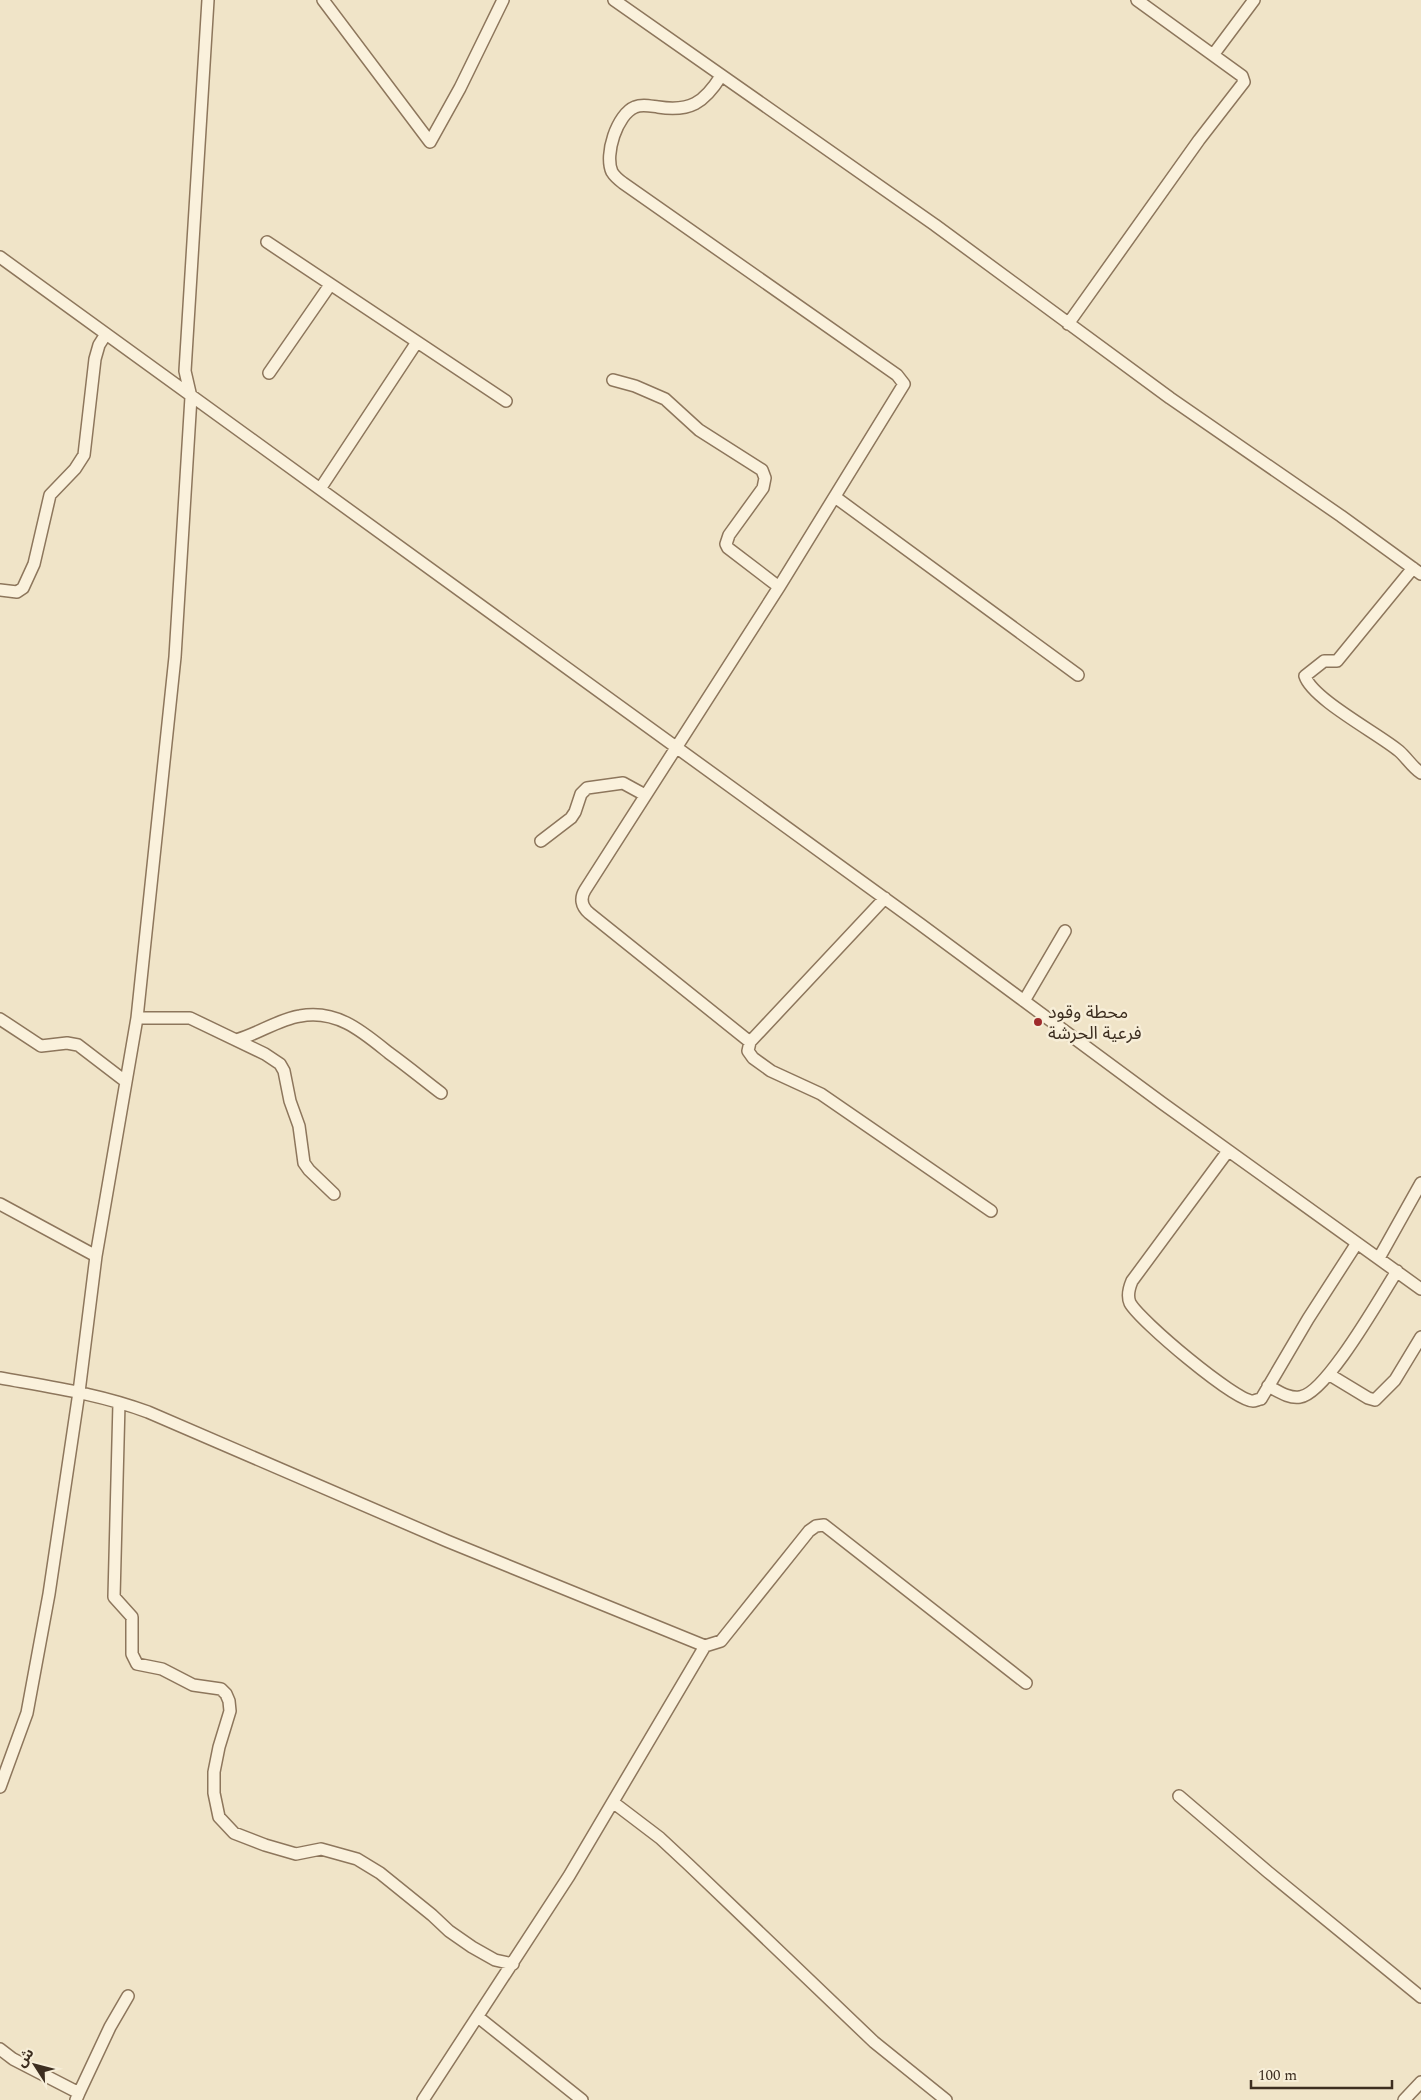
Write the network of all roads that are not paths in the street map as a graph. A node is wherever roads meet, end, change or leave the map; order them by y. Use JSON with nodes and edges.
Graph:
{"nodes":[{"id":1,"x":208,"y":0,"type":"edge"},
{"id":2,"x":323,"y":0,"type":"edge"},
{"id":3,"x":503,"y":0,"type":"edge"},
{"id":4,"x":614,"y":0,"type":"edge"},
{"id":5,"x":1137,"y":0,"type":"edge"},
{"id":6,"x":1254,"y":0,"type":"edge"},
{"id":7,"x":1212,"y":55,"type":"junction"},
{"id":8,"x":721,"y":76,"type":"junction"},
{"id":9,"x":267,"y":242,"type":"dead end"},
{"id":10,"x":0,"y":257,"type":"edge"},
{"id":11,"x":330,"y":285,"type":"junction"},
{"id":12,"x":1068,"y":324,"type":"junction"},
{"id":13,"x":106,"y":334,"type":"junction"},
{"id":14,"x":417,"y":342,"type":"junction"},
{"id":15,"x":269,"y":373,"type":"dead end"},
{"id":16,"x":613,"y":380,"type":"dead end"},
{"id":17,"x":191,"y":397,"type":"junction"},
{"id":18,"x":506,"y":401,"type":"dead end"},
{"id":19,"x":320,"y":488,"type":"junction"},
{"id":20,"x":835,"y":497,"type":"junction"},
{"id":21,"x":1417,"y":571,"type":"edge"},
{"id":22,"x":779,"y":587,"type":"junction"},
{"id":23,"x":0,"y":590,"type":"edge"},
{"id":24,"x":1078,"y":675,"type":"dead end"},
{"id":25,"x":676,"y":747,"type":"junction"},
{"id":26,"x":1421,"y":773,"type":"edge"},
{"id":27,"x":645,"y":795,"type":"junction"},
{"id":28,"x":541,"y":840,"type":"dead end"},
{"id":29,"x":885,"y":898,"type":"junction"},
{"id":30,"x":1065,"y":931,"type":"dead end"},
{"id":31,"x":1024,"y":1001,"type":"junction"},
{"id":32,"x":137,"y":1018,"type":"junction"},
{"id":33,"x":0,"y":1019,"type":"edge"},
{"id":34,"x":236,"y":1040,"type":"junction"},
{"id":35,"x":750,"y":1042,"type":"junction"},
{"id":36,"x":125,"y":1081,"type":"junction"},
{"id":37,"x":441,"y":1093,"type":"dead end"},
{"id":38,"x":1228,"y":1151,"type":"junction"},
{"id":39,"x":1421,"y":1183,"type":"edge"},
{"id":40,"x":334,"y":1194,"type":"dead end"},
{"id":41,"x":0,"y":1204,"type":"edge"},
{"id":42,"x":991,"y":1211,"type":"dead end"},
{"id":43,"x":1357,"y":1243,"type":"junction"},
{"id":44,"x":96,"y":1256,"type":"junction"},
{"id":45,"x":1378,"y":1258,"type":"junction"},
{"id":46,"x":1397,"y":1272,"type":"junction"},
{"id":47,"x":1421,"y":1289,"type":"edge"},
{"id":48,"x":1421,"y":1337,"type":"edge"},
{"id":49,"x":1330,"y":1375,"type":"junction"},
{"id":50,"x":0,"y":1378,"type":"edge"},
{"id":51,"x":1268,"y":1386,"type":"junction"},
{"id":52,"x":79,"y":1392,"type":"junction"},
{"id":53,"x":119,"y":1402,"type":"junction"},
{"id":54,"x":706,"y":1646,"type":"junction"},
{"id":55,"x":1026,"y":1682,"type":"dead end"},
{"id":56,"x":0,"y":1787,"type":"edge"},
{"id":57,"x":1179,"y":1796,"type":"dead end"},
{"id":58,"x":614,"y":1802,"type":"junction"},
{"id":59,"x":513,"y":1964,"type":"junction"},
{"id":60,"x":128,"y":1996,"type":"dead end"},
{"id":61,"x":1421,"y":1997,"type":"edge"},
{"id":62,"x":478,"y":2017,"type":"junction"},
{"id":63,"x":0,"y":2049,"type":"edge"},
{"id":64,"x":1421,"y":2082,"type":"edge"},
{"id":65,"x":78,"y":2096,"type":"edge"},
{"id":66,"x":423,"y":2100,"type":"edge"},
{"id":67,"x":582,"y":2100,"type":"edge"},
{"id":68,"x":946,"y":2100,"type":"edge"},
{"id":69,"x":1404,"y":2100,"type":"edge"}],
"edges":[{"from":1,"to":17,"type":"street"},
{"from":2,"to":3,"type":"street"},
{"from":4,"to":8,"type":"street"},
{"from":5,"to":7,"type":"street"},
{"from":6,"to":7,"type":"street"},
{"from":7,"to":12,"type":"street"},
{"from":8,"to":12,"type":"street"},
{"from":8,"to":20,"type":"street"},
{"from":9,"to":11,"type":"street"},
{"from":10,"to":13,"type":"street"},
{"from":11,"to":14,"type":"street"},
{"from":11,"to":15,"type":"street"},
{"from":12,"to":21,"type":"street"},
{"from":13,"to":17,"type":"street"},
{"from":13,"to":23,"type":"street"},
{"from":14,"to":18,"type":"street"},
{"from":14,"to":19,"type":"street"},
{"from":16,"to":22,"type":"street"},
{"from":17,"to":19,"type":"street"},
{"from":17,"to":32,"type":"street"},
{"from":19,"to":25,"type":"street"},
{"from":20,"to":22,"type":"street"},
{"from":20,"to":24,"type":"street"},
{"from":21,"to":26,"type":"street"},
{"from":22,"to":25,"type":"street"},
{"from":25,"to":27,"type":"street"},
{"from":25,"to":29,"type":"street"},
{"from":27,"to":28,"type":"street"},
{"from":27,"to":35,"type":"street"},
{"from":29,"to":31,"type":"street"},
{"from":29,"to":35,"type":"street"},
{"from":30,"to":31,"type":"street"},
{"from":31,"to":38,"type":"street"},
{"from":32,"to":34,"type":"street"},
{"from":32,"to":36,"type":"street"},
{"from":33,"to":36,"type":"street"},
{"from":34,"to":37,"type":"street"},
{"from":34,"to":40,"type":"street"},
{"from":35,"to":42,"type":"street"},
{"from":36,"to":44,"type":"street"},
{"from":38,"to":43,"type":"street"},
{"from":38,"to":51,"type":"street"},
{"from":39,"to":45,"type":"street"},
{"from":41,"to":44,"type":"street"},
{"from":43,"to":45,"type":"street"},
{"from":43,"to":51,"type":"street"},
{"from":44,"to":52,"type":"street"},
{"from":45,"to":46,"type":"street"},
{"from":46,"to":47,"type":"street"},
{"from":46,"to":49,"type":"street"},
{"from":48,"to":49,"type":"street"},
{"from":49,"to":51,"type":"street"},
{"from":50,"to":52,"type":"street"},
{"from":52,"to":53,"type":"street"},
{"from":52,"to":56,"type":"street"},
{"from":53,"to":54,"type":"street"},
{"from":53,"to":59,"type":"street"},
{"from":54,"to":55,"type":"street"},
{"from":54,"to":58,"type":"street"},
{"from":57,"to":61,"type":"street"},
{"from":58,"to":59,"type":"street"},
{"from":58,"to":68,"type":"street"},
{"from":59,"to":62,"type":"street"},
{"from":60,"to":65,"type":"street"},
{"from":62,"to":66,"type":"street"},
{"from":62,"to":67,"type":"street"},
{"from":63,"to":65,"type":"street"},
{"from":64,"to":69,"type":"street"}]}
